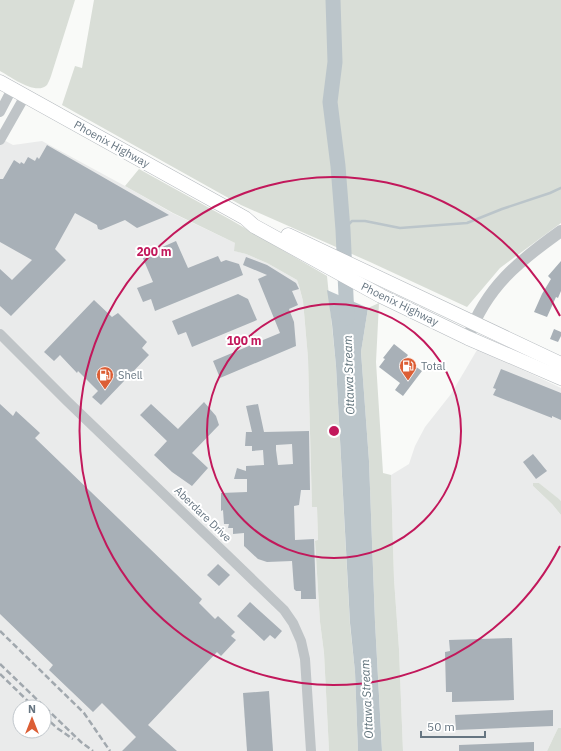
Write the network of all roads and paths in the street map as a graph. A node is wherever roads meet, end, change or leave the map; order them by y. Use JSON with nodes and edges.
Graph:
{"nodes":[{"id":1,"x":0,"y":82,"type":"edge"},
{"id":2,"x":12,"y":89,"type":"junction"},
{"id":3,"x":25,"y":96,"type":"junction"},
{"id":4,"x":0,"y":112,"type":"edge"},
{"id":5,"x":0,"y":140,"type":"edge"},
{"id":6,"x":561,"y":231,"type":"edge"},
{"id":7,"x":313,"y":253,"type":"junction"},
{"id":8,"x":474,"y":322,"type":"junction"},
{"id":9,"x":0,"y":334,"type":"edge"},
{"id":10,"x":468,"y":338,"type":"junction"},
{"id":11,"x":561,"y":364,"type":"edge"},
{"id":12,"x":561,"y":378,"type":"edge"},
{"id":13,"x":311,"y":751,"type":"edge"}],
"edges":[{"from":1,"to":2,"type":"main road","name":"Phoenix Highway"},
{"from":2,"to":3,"type":"main road","name":"Phoenix Highway"},
{"from":2,"to":4,"type":"street"},
{"from":3,"to":5,"type":"street"},
{"from":3,"to":7,"type":"main road","name":"Phoenix Highway"},
{"from":6,"to":8,"type":"street"},
{"from":7,"to":8,"type":"main road","name":"Phoenix Highway"},
{"from":7,"to":10,"type":"main road","name":"Phoenix Highway"},
{"from":8,"to":10,"type":"street"},
{"from":8,"to":11,"type":"main road","name":"Phoenix Highway"},
{"from":9,"to":13,"type":"street","name":"Aberdare Drive"},
{"from":10,"to":12,"type":"main road","name":"Phoenix Highway"}]}
